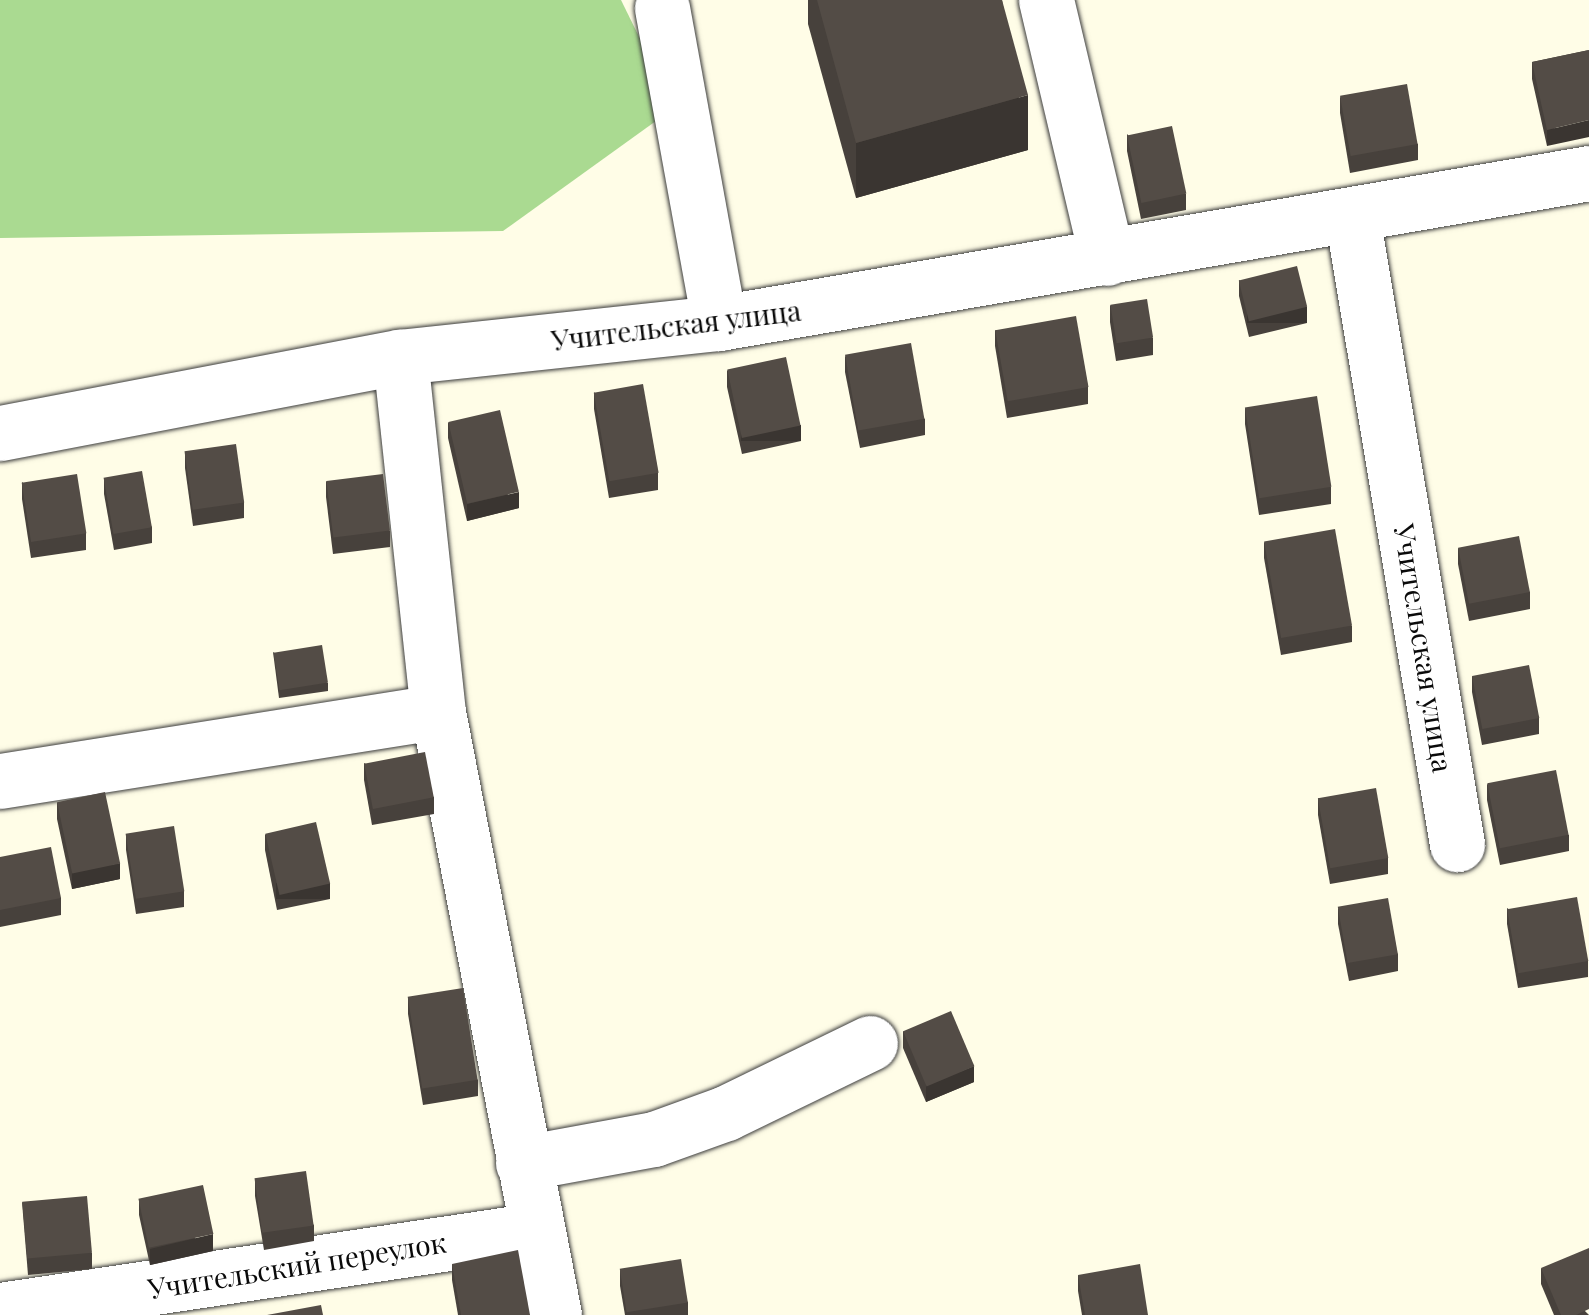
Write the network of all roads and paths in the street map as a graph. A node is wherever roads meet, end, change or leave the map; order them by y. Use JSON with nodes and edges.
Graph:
{"nodes":[{"id":1,"x":1046,"y":0,"type":"edge"},
{"id":2,"x":662,"y":8,"type":"dead end"},
{"id":3,"x":1589,"y":172,"type":"edge"},
{"id":4,"x":1352,"y":216,"type":"junction"},
{"id":5,"x":1106,"y":258,"type":"junction"},
{"id":6,"x":718,"y":323,"type":"junction"},
{"id":7,"x":400,"y":356,"type":"junction"},
{"id":8,"x":0,"y":433,"type":"edge"},
{"id":9,"x":438,"y":712,"type":"junction"},
{"id":10,"x":0,"y":781,"type":"edge"},
{"id":11,"x":1457,"y":844,"type":"dead end"},
{"id":12,"x":870,"y":1042,"type":"dead end"},
{"id":13,"x":523,"y":1163,"type":"junction"},
{"id":14,"x":536,"y":1230,"type":"junction"},
{"id":15,"x":0,"y":1310,"type":"edge"},
{"id":16,"x":554,"y":1315,"type":"edge"}],
"edges":[{"from":1,"to":5,"type":"street"},
{"from":2,"to":6,"type":"street"},
{"from":3,"to":4,"type":"street","name":"Учительская улица"},
{"from":4,"to":5,"type":"street","name":"Учительская улица"},
{"from":4,"to":11,"type":"street","name":"Учительская улица"},
{"from":5,"to":6,"type":"street","name":"Учительская улица"},
{"from":6,"to":7,"type":"street","name":"Учительская улица"},
{"from":7,"to":8,"type":"street","name":"Учительская улица"},
{"from":7,"to":9,"type":"street"},
{"from":9,"to":10,"type":"street"},
{"from":9,"to":13,"type":"street"},
{"from":12,"to":13,"type":"street"},
{"from":13,"to":14,"type":"street"},
{"from":14,"to":15,"type":"street","name":"Учительский переулок"},
{"from":14,"to":16,"type":"street"}]}
